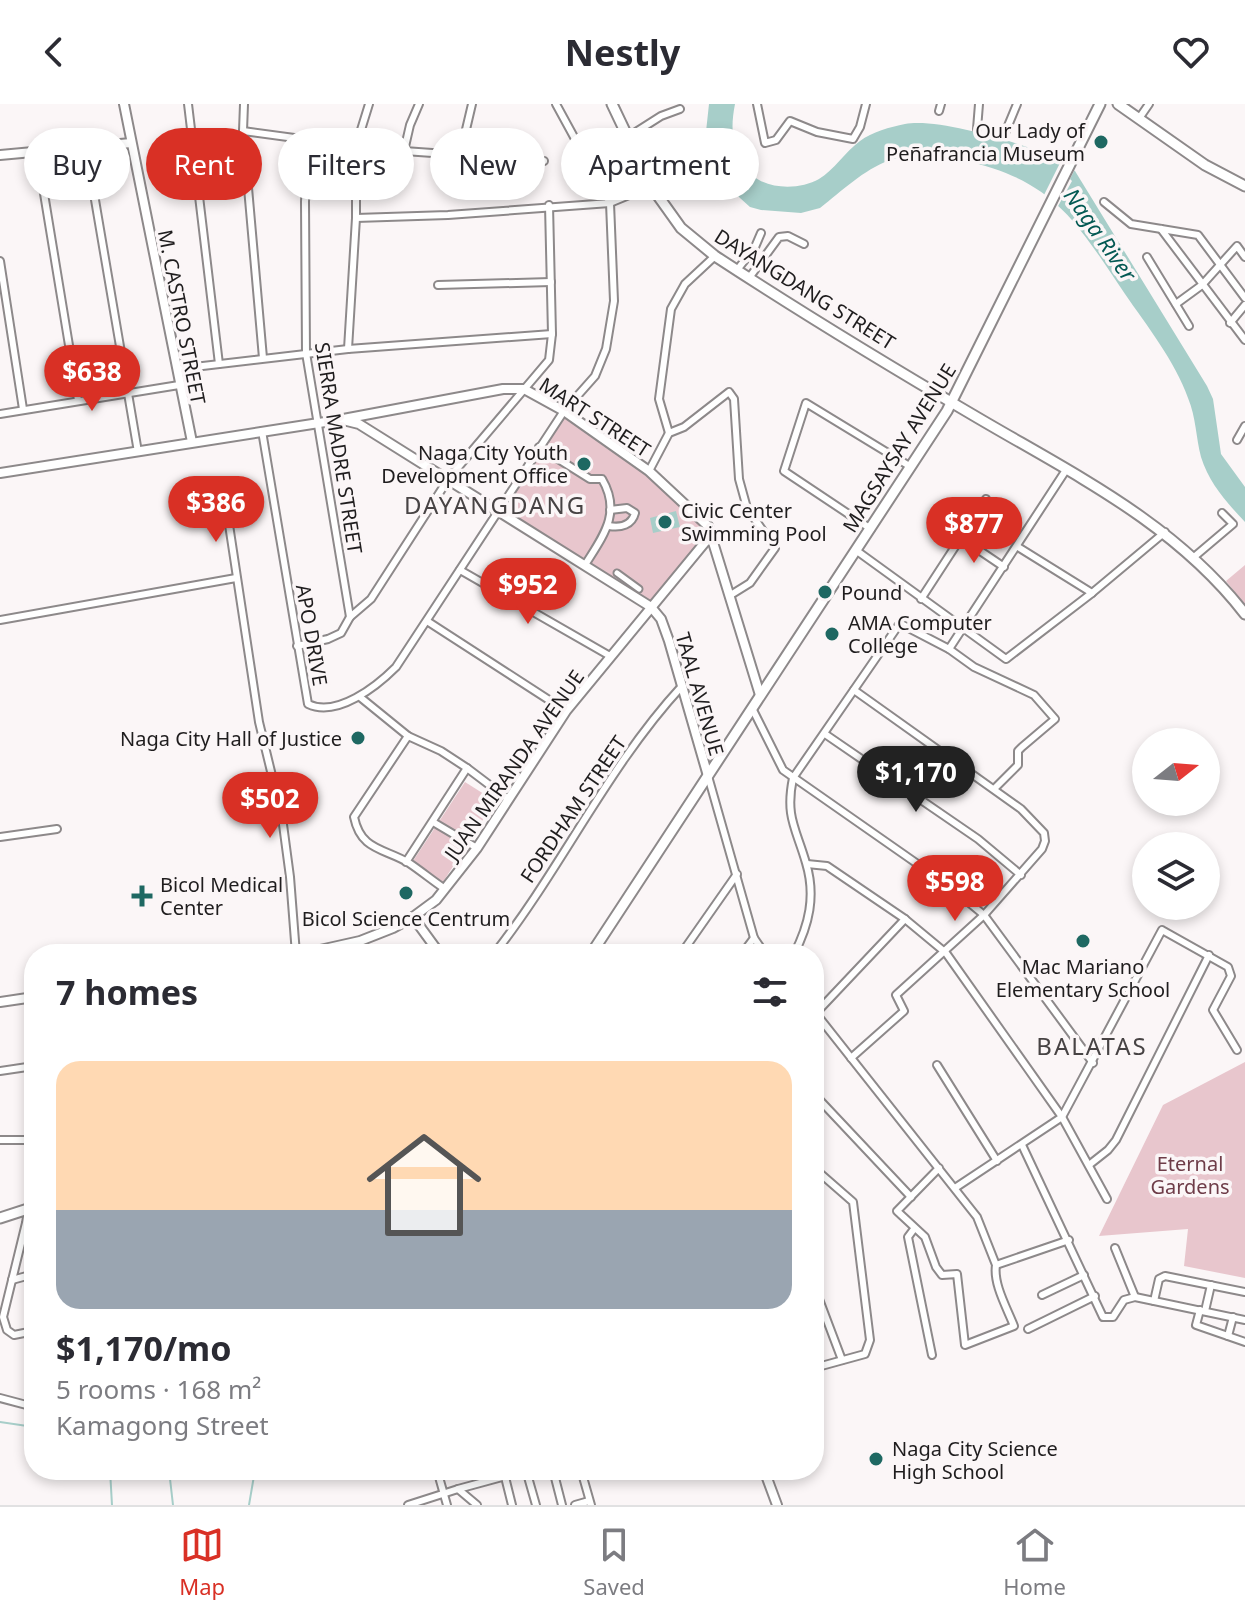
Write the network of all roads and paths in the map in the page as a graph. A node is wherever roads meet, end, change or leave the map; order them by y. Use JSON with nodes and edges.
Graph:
{"nodes":[{"id":1,"x":124,"y":104,"type":"edge"},
{"id":2,"x":188,"y":104,"type":"edge"},
{"id":3,"x":244,"y":104,"type":"edge"},
{"id":4,"x":369,"y":104,"type":"edge"},
{"id":5,"x":419,"y":104,"type":"edge"},
{"id":6,"x":472,"y":104,"type":"edge"},
{"id":7,"x":556,"y":104,"type":"edge"},
{"id":8,"x":612,"y":104,"type":"edge"},
{"id":9,"x":757,"y":104,"type":"edge"},
{"id":10,"x":866,"y":104,"type":"edge"},
{"id":11,"x":979,"y":104,"type":"edge"},
{"id":12,"x":1017,"y":104,"type":"edge"},
{"id":13,"x":1100,"y":104,"type":"edge"},
{"id":14,"x":1118,"y":104,"type":"edge"},
{"id":15,"x":1149,"y":104,"type":"edge"},
{"id":16,"x":680,"y":109,"type":"dead end"},
{"id":17,"x":1140,"y":117,"type":"junction"},
{"id":18,"x":243,"y":128,"type":"edge"},
{"id":19,"x":362,"y":128,"type":"edge"},
{"id":20,"x":409,"y":128,"type":"edge"},
{"id":21,"x":466,"y":128,"type":"edge"},
{"id":22,"x":624,"y":128,"type":"edge"},
{"id":23,"x":642,"y":128,"type":"edge"},
{"id":24,"x":977,"y":129,"type":"dead end"},
{"id":25,"x":1005,"y":133,"type":"dead end"},
{"id":26,"x":131,"y":143,"type":"joint"},
{"id":27,"x":24,"y":152,"type":"edge"},
{"id":28,"x":0,"y":155,"type":"edge"},
{"id":29,"x":1245,"y":186,"type":"edge"},
{"id":30,"x":45,"y":200,"type":"edge"},
{"id":31,"x":95,"y":200,"type":"edge"},
{"id":32,"x":249,"y":200,"type":"edge"},
{"id":33,"x":305,"y":200,"type":"edge"},
{"id":34,"x":356,"y":200,"type":"edge"},
{"id":35,"x":617,"y":200,"type":"edge"},
{"id":36,"x":661,"y":200,"type":"edge"},
{"id":37,"x":1104,"y":202,"type":"dead end"},
{"id":38,"x":610,"y":203,"type":"junction"},
{"id":39,"x":549,"y":205,"type":"junction"},
{"id":40,"x":356,"y":218,"type":"junction"},
{"id":41,"x":1161,"y":229,"type":"junction"},
{"id":42,"x":761,"y":233,"type":"dead end"},
{"id":43,"x":804,"y":244,"type":"dead end"},
{"id":44,"x":715,"y":256,"type":"junction"},
{"id":45,"x":1147,"y":257,"type":"dead end"},
{"id":46,"x":1245,"y":257,"type":"edge"},
{"id":47,"x":0,"y":261,"type":"edge"},
{"id":48,"x":1220,"y":263,"type":"junction"},
{"id":49,"x":737,"y":270,"type":"junction"},
{"id":50,"x":749,"y":278,"type":"junction"},
{"id":51,"x":551,"y":282,"type":"junction"},
{"id":52,"x":438,"y":285,"type":"dead end"},
{"id":53,"x":1202,"y":285,"type":"junction"},
{"id":54,"x":1245,"y":298,"type":"edge"},
{"id":55,"x":1176,"y":304,"type":"junction"},
{"id":56,"x":1245,"y":305,"type":"edge"},
{"id":57,"x":1230,"y":323,"type":"junction"},
{"id":58,"x":1189,"y":326,"type":"dead end"},
{"id":59,"x":552,"y":334,"type":"junction"},
{"id":60,"x":1245,"y":340,"type":"edge"},
{"id":61,"x":348,"y":349,"type":"junction"},
{"id":62,"x":306,"y":353,"type":"junction"},
{"id":63,"x":263,"y":358,"type":"junction"},
{"id":64,"x":219,"y":364,"type":"junction"},
{"id":65,"x":177,"y":369,"type":"junction"},
{"id":66,"x":179,"y":385,"type":"junction"},
{"id":67,"x":524,"y":389,"type":"junction"},
{"id":68,"x":127,"y":392,"type":"junction"},
{"id":69,"x":78,"y":400,"type":"junction"},
{"id":70,"x":952,"y":402,"type":"junction"},
{"id":71,"x":23,"y":409,"type":"junction"},
{"id":72,"x":564,"y":411,"type":"junction"},
{"id":73,"x":0,"y":414,"type":"edge"},
{"id":74,"x":338,"y":420,"type":"junction"},
{"id":75,"x":316,"y":423,"type":"junction"},
{"id":76,"x":1245,"y":426,"type":"edge"},
{"id":77,"x":262,"y":430,"type":"junction"},
{"id":78,"x":669,"y":433,"type":"junction"},
{"id":79,"x":1237,"y":440,"type":"dead end"},
{"id":80,"x":192,"y":442,"type":"junction"},
{"id":81,"x":539,"y":447,"type":"junction"},
{"id":82,"x":138,"y":452,"type":"junction"},
{"id":83,"x":911,"y":467,"type":"junction"},
{"id":84,"x":1066,"y":470,"type":"junction"},
{"id":85,"x":649,"y":471,"type":"junction"},
{"id":86,"x":0,"y":473,"type":"edge"},
{"id":87,"x":449,"y":478,"type":"junction"},
{"id":88,"x":986,"y":499,"type":"dead end"},
{"id":89,"x":226,"y":505,"type":"dead end"},
{"id":90,"x":498,"y":510,"type":"junction"},
{"id":91,"x":610,"y":510,"type":"junction"},
{"id":92,"x":1222,"y":513,"type":"dead end"},
{"id":93,"x":609,"y":526,"type":"junction"},
{"id":94,"x":871,"y":529,"type":"junction"},
{"id":95,"x":1165,"y":532,"type":"junction"},
{"id":96,"x":711,"y":535,"type":"junction"},
{"id":97,"x":961,"y":538,"type":"junction"},
{"id":98,"x":1018,"y":547,"type":"junction"},
{"id":99,"x":700,"y":550,"type":"junction"},
{"id":100,"x":857,"y":551,"type":"junction"},
{"id":101,"x":717,"y":556,"type":"junction"},
{"id":102,"x":1194,"y":557,"type":"junction"},
{"id":103,"x":585,"y":565,"type":"junction"},
{"id":104,"x":1004,"y":567,"type":"junction"},
{"id":105,"x":460,"y":570,"type":"junction"},
{"id":106,"x":617,"y":573,"type":"dead end"},
{"id":107,"x":236,"y":578,"type":"junction"},
{"id":108,"x":639,"y":589,"type":"dead end"},
{"id":109,"x":1092,"y":593,"type":"junction"},
{"id":110,"x":729,"y":596,"type":"junction"},
{"id":111,"x":921,"y":599,"type":"junction"},
{"id":112,"x":651,"y":607,"type":"junction"},
{"id":113,"x":1245,"y":614,"type":"edge"},
{"id":114,"x":350,"y":617,"type":"junction"},
{"id":115,"x":0,"y":620,"type":"edge"},
{"id":116,"x":427,"y":621,"type":"junction"},
{"id":117,"x":963,"y":629,"type":"junction"},
{"id":118,"x":297,"y":646,"type":"junction"},
{"id":119,"x":949,"y":649,"type":"junction"},
{"id":120,"x":610,"y":656,"type":"junction"},
{"id":121,"x":683,"y":685,"type":"junction"},
{"id":122,"x":854,"y":690,"type":"junction"},
{"id":123,"x":760,"y":695,"type":"junction"},
{"id":124,"x":360,"y":697,"type":"junction"},
{"id":125,"x":752,"y":708,"type":"junction"},
{"id":126,"x":566,"y":711,"type":"junction"},
{"id":127,"x":825,"y":734,"type":"junction"},
{"id":128,"x":408,"y":736,"type":"junction"},
{"id":129,"x":467,"y":768,"type":"junction"},
{"id":130,"x":708,"y":776,"type":"junction"},
{"id":131,"x":793,"y":778,"type":"junction"},
{"id":132,"x":995,"y":788,"type":"junction"},
{"id":133,"x":508,"y":799,"type":"junction"},
{"id":134,"x":433,"y":822,"type":"junction"},
{"id":135,"x":57,"y":829,"type":"dead end"},
{"id":136,"x":0,"y":837,"type":"edge"},
{"id":137,"x":477,"y":848,"type":"junction"},
{"id":138,"x":406,"y":862,"type":"junction"},
{"id":139,"x":807,"y":864,"type":"junction"},
{"id":140,"x":737,"y":874,"type":"junction"},
{"id":141,"x":1021,"y":875,"type":"junction"},
{"id":142,"x":445,"y":889,"type":"junction"},
{"id":143,"x":984,"y":915,"type":"junction"},
{"id":144,"x":413,"y":917,"type":"junction"},
{"id":145,"x":905,"y":919,"type":"junction"},
{"id":146,"x":754,"y":938,"type":"junction"},
{"id":147,"x":295,"y":944,"type":"edge"},
{"id":148,"x":347,"y":944,"type":"edge"},
{"id":149,"x":433,"y":944,"type":"edge"},
{"id":150,"x":501,"y":944,"type":"edge"},
{"id":151,"x":598,"y":944,"type":"edge"},
{"id":152,"x":688,"y":944,"type":"edge"},
{"id":153,"x":750,"y":944,"type":"edge"},
{"id":154,"x":758,"y":944,"type":"edge"},
{"id":155,"x":799,"y":944,"type":"edge"},
{"id":156,"x":946,"y":953,"type":"junction"},
{"id":157,"x":1209,"y":955,"type":"junction"},
{"id":158,"x":24,"y":998,"type":"edge"},
{"id":159,"x":0,"y":1002,"type":"edge"},
{"id":160,"x":824,"y":1003,"type":"edge"},
{"id":161,"x":824,"y":1024,"type":"edge"},
{"id":162,"x":1237,"y":1050,"type":"dead end"},
{"id":163,"x":851,"y":1058,"type":"junction"},
{"id":164,"x":1093,"y":1063,"type":"junction"},
{"id":165,"x":937,"y":1065,"type":"dead end"},
{"id":166,"x":24,"y":1067,"type":"edge"},
{"id":167,"x":0,"y":1071,"type":"edge"},
{"id":168,"x":824,"y":1105,"type":"edge"},
{"id":169,"x":1062,"y":1117,"type":"junction"},
{"id":170,"x":0,"y":1140,"type":"edge"},
{"id":171,"x":24,"y":1140,"type":"edge"},
{"id":172,"x":1022,"y":1145,"type":"junction"},
{"id":173,"x":997,"y":1161,"type":"junction"},
{"id":174,"x":1089,"y":1165,"type":"junction"},
{"id":175,"x":939,"y":1168,"type":"junction"},
{"id":176,"x":824,"y":1177,"type":"edge"},
{"id":177,"x":955,"y":1188,"type":"junction"},
{"id":178,"x":911,"y":1197,"type":"junction"},
{"id":179,"x":1107,"y":1199,"type":"dead end"},
{"id":180,"x":24,"y":1210,"type":"edge"},
{"id":181,"x":2,"y":1216,"type":"edge"},
{"id":182,"x":914,"y":1229,"type":"junction"},
{"id":183,"x":24,"y":1235,"type":"edge"},
{"id":184,"x":1069,"y":1240,"type":"junction"},
{"id":185,"x":1115,"y":1248,"type":"dead end"},
{"id":186,"x":996,"y":1265,"type":"junction"},
{"id":187,"x":1084,"y":1275,"type":"junction"},
{"id":188,"x":24,"y":1277,"type":"edge"},
{"id":189,"x":12,"y":1280,"type":"junction"},
{"id":190,"x":1211,"y":1285,"type":"junction"},
{"id":191,"x":1245,"y":1292,"type":"edge"},
{"id":192,"x":1042,"y":1295,"type":"dead end"},
{"id":193,"x":1095,"y":1296,"type":"junction"},
{"id":194,"x":1135,"y":1297,"type":"junction"},
{"id":195,"x":1154,"y":1301,"type":"junction"},
{"id":196,"x":1202,"y":1311,"type":"junction"},
{"id":197,"x":824,"y":1312,"type":"edge"},
{"id":198,"x":1233,"y":1317,"type":"junction"},
{"id":199,"x":1245,"y":1320,"type":"edge"},
{"id":200,"x":1028,"y":1329,"type":"dead end"},
{"id":201,"x":24,"y":1333,"type":"edge"},
{"id":202,"x":1228,"y":1336,"type":"junction"},
{"id":203,"x":1245,"y":1342,"type":"edge"},
{"id":204,"x":932,"y":1355,"type":"dead end"},
{"id":205,"x":842,"y":1360,"type":"junction"},
{"id":206,"x":824,"y":1365,"type":"edge"},
{"id":207,"x":0,"y":1398,"type":"edge"},
{"id":208,"x":24,"y":1404,"type":"edge"},
{"id":209,"x":440,"y":1480,"type":"edge"},
{"id":210,"x":493,"y":1480,"type":"edge"},
{"id":211,"x":506,"y":1480,"type":"edge"},
{"id":212,"x":530,"y":1480,"type":"edge"},
{"id":213,"x":556,"y":1480,"type":"edge"},
{"id":214,"x":584,"y":1480,"type":"edge"},
{"id":215,"x":768,"y":1480,"type":"edge"},
{"id":216,"x":458,"y":1489,"type":"junction"},
{"id":217,"x":445,"y":1494,"type":"junction"},
{"id":218,"x":590,"y":1503,"type":"edge"},
{"id":219,"x":408,"y":1505,"type":"edge"},
{"id":220,"x":447,"y":1505,"type":"edge"},
{"id":221,"x":477,"y":1505,"type":"edge"},
{"id":222,"x":512,"y":1505,"type":"edge"},
{"id":223,"x":536,"y":1505,"type":"edge"},
{"id":224,"x":562,"y":1505,"type":"edge"},
{"id":225,"x":575,"y":1505,"type":"edge"},
{"id":226,"x":777,"y":1505,"type":"edge"}],
"edges":[{"from":1,"to":26,"type":"street","name":"M. CASTRO STREET"},
{"from":2,"to":64,"type":"street"},
{"from":3,"to":18,"type":"street"},
{"from":4,"to":19,"type":"street"},
{"from":5,"to":20,"type":"street"},
{"from":6,"to":21,"type":"street"},
{"from":7,"to":38,"type":"street"},
{"from":8,"to":22,"type":"main road","name":"DAYANGDANG STREET"},
{"from":9,"to":10,"type":"street"},
{"from":11,"to":24,"type":"street"},
{"from":12,"to":25,"type":"street"},
{"from":13,"to":70,"type":"main road","name":"MAGSAYSAY AVENUE"},
{"from":14,"to":17,"type":"main road"},
{"from":15,"to":17,"type":"street"},
{"from":16,"to":23,"type":"street"},
{"from":17,"to":29,"type":"main road"},
{"from":26,"to":65,"type":"street","name":"M. CASTRO STREET"},
{"from":27,"to":28,"type":"street"},
{"from":30,"to":69,"type":"street"},
{"from":31,"to":68,"type":"street"},
{"from":32,"to":63,"type":"street"},
{"from":33,"to":62,"type":"street","name":"SIERRA MADRE STREET"},
{"from":34,"to":40,"type":"street"},
{"from":35,"to":38,"type":"street"},
{"from":36,"to":44,"type":"main road","name":"DAYANGDANG STREET"},
{"from":37,"to":41,"type":"street"},
{"from":38,"to":39,"type":"street"},
{"from":38,"to":72,"type":"street"},
{"from":39,"to":40,"type":"street"},
{"from":39,"to":51,"type":"street"},
{"from":40,"to":61,"type":"street"},
{"from":41,"to":48,"type":"street"},
{"from":41,"to":53,"type":"street"},
{"from":42,"to":49,"type":"street"},
{"from":43,"to":50,"type":"street"},
{"from":44,"to":49,"type":"main road","name":"DAYANGDANG STREET"},
{"from":44,"to":78,"type":"street"},
{"from":45,"to":55,"type":"street"},
{"from":46,"to":48,"type":"street"},
{"from":47,"to":71,"type":"street"},
{"from":48,"to":53,"type":"street"},
{"from":48,"to":54,"type":"street"},
{"from":49,"to":50,"type":"main road","name":"DAYANGDANG STREET"},
{"from":50,"to":70,"type":"main road","name":"DAYANGDANG STREET"},
{"from":51,"to":52,"type":"street"},
{"from":51,"to":59,"type":"street"},
{"from":53,"to":55,"type":"street"},
{"from":53,"to":57,"type":"street"},
{"from":55,"to":58,"type":"street"},
{"from":56,"to":57,"type":"street"},
{"from":57,"to":60,"type":"street"},
{"from":59,"to":61,"type":"street"},
{"from":59,"to":67,"type":"street"},
{"from":61,"to":62,"type":"street"},
{"from":62,"to":63,"type":"street"},
{"from":62,"to":75,"type":"street","name":"SIERRA MADRE STREET"},
{"from":63,"to":64,"type":"street"},
{"from":64,"to":65,"type":"street"},
{"from":65,"to":66,"type":"street","name":"M. CASTRO STREET"},
{"from":66,"to":68,"type":"street"},
{"from":66,"to":80,"type":"street","name":"M. CASTRO STREET"},
{"from":67,"to":72,"type":"street","name":"MART STREET"},
{"from":67,"to":74,"type":"street"},
{"from":67,"to":87,"type":"street"},
{"from":68,"to":69,"type":"street"},
{"from":68,"to":82,"type":"street"},
{"from":69,"to":71,"type":"street"},
{"from":70,"to":83,"type":"main road","name":"MAGSAYSAY AVENUE"},
{"from":70,"to":84,"type":"main road","name":"DAYANGDANG STREET"},
{"from":71,"to":73,"type":"street"},
{"from":72,"to":81,"type":"street"},
{"from":72,"to":85,"type":"street","name":"MART STREET"},
{"from":74,"to":75,"type":"street"},
{"from":74,"to":87,"type":"street"},
{"from":75,"to":77,"type":"street"},
{"from":75,"to":114,"type":"street","name":"SIERRA MADRE STREET"},
{"from":76,"to":79,"type":"street"},
{"from":77,"to":80,"type":"street"},
{"from":77,"to":118,"type":"street","name":"APO DRIVE"},
{"from":78,"to":85,"type":"street"},
{"from":78,"to":110,"type":"street"},
{"from":80,"to":82,"type":"street"},
{"from":81,"to":90,"type":"street"},
{"from":81,"to":91,"type":"street"},
{"from":82,"to":86,"type":"street"},
{"from":83,"to":94,"type":"main road","name":"MAGSAYSAY AVENUE"},
{"from":83,"to":94,"type":"street"},
{"from":84,"to":95,"type":"main road","name":"DAYANGDANG STREET"},
{"from":84,"to":98,"type":"street"},
{"from":85,"to":96,"type":"street","name":"MART STREET"},
{"from":87,"to":90,"type":"street"},
{"from":87,"to":114,"type":"street"},
{"from":88,"to":97,"type":"street"},
{"from":89,"to":107,"type":"street"},
{"from":90,"to":103,"type":"street"},
{"from":90,"to":105,"type":"street"},
{"from":91,"to":93,"type":"street"},
{"from":91,"to":93,"type":"street"},
{"from":92,"to":102,"type":"street"},
{"from":93,"to":103,"type":"street"},
{"from":94,"to":100,"type":"main road","name":"MAGSAYSAY AVENUE"},
{"from":95,"to":102,"type":"main road","name":"DAYANGDANG STREET"},
{"from":95,"to":109,"type":"street"},
{"from":96,"to":99,"type":"street","name":"JUAN MIRANDA AVENUE"},
{"from":96,"to":101,"type":"street"},
{"from":97,"to":104,"type":"street"},
{"from":97,"to":111,"type":"street"},
{"from":98,"to":104,"type":"street"},
{"from":98,"to":109,"type":"street"},
{"from":99,"to":101,"type":"street"},
{"from":99,"to":112,"type":"street","name":"JUAN MIRANDA AVENUE"},
{"from":100,"to":111,"type":"street"},
{"from":100,"to":123,"type":"main road","name":"MAGSAYSAY AVENUE"},
{"from":101,"to":110,"type":"street"},
{"from":102,"to":113,"type":"main road","name":"DAYANGDANG STREET"},
{"from":103,"to":112,"type":"street"},
{"from":104,"to":117,"type":"street"},
{"from":105,"to":116,"type":"street"},
{"from":105,"to":120,"type":"street"},
{"from":106,"to":108,"type":"street"},
{"from":107,"to":115,"type":"street"},
{"from":107,"to":147,"type":"street"},
{"from":109,"to":117,"type":"street"},
{"from":110,"to":123,"type":"street"},
{"from":111,"to":117,"type":"street"},
{"from":112,"to":120,"type":"street","name":"JUAN MIRANDA AVENUE"},
{"from":112,"to":121,"type":"street","name":"TAAL AVENUE"},
{"from":114,"to":118,"type":"street"},
{"from":116,"to":124,"type":"street"},
{"from":116,"to":126,"type":"street"},
{"from":117,"to":119,"type":"street"},
{"from":118,"to":124,"type":"street","name":"APO DRIVE"},
{"from":119,"to":122,"type":"street"},
{"from":119,"to":132,"type":"street"},
{"from":120,"to":126,"type":"street","name":"JUAN MIRANDA AVENUE"},
{"from":121,"to":130,"type":"street","name":"TAAL AVENUE"},
{"from":121,"to":150,"type":"street","name":"FORDHAM STREET"},
{"from":122,"to":127,"type":"street"},
{"from":122,"to":132,"type":"street"},
{"from":123,"to":125,"type":"main road","name":"MAGSAYSAY AVENUE"},
{"from":124,"to":128,"type":"street"},
{"from":125,"to":130,"type":"main road","name":"MAGSAYSAY AVENUE"},
{"from":125,"to":131,"type":"street"},
{"from":126,"to":133,"type":"street","name":"JUAN MIRANDA AVENUE"},
{"from":127,"to":131,"type":"street"},
{"from":127,"to":141,"type":"street"},
{"from":128,"to":129,"type":"street"},
{"from":128,"to":138,"type":"street"},
{"from":129,"to":133,"type":"street"},
{"from":129,"to":134,"type":"street"},
{"from":130,"to":140,"type":"street"},
{"from":130,"to":151,"type":"main road","name":"MAGSAYSAY AVENUE"},
{"from":131,"to":139,"type":"street"},
{"from":131,"to":143,"type":"street"},
{"from":132,"to":141,"type":"street"},
{"from":133,"to":137,"type":"street","name":"JUAN MIRANDA AVENUE"},
{"from":134,"to":137,"type":"street"},
{"from":134,"to":138,"type":"street"},
{"from":135,"to":136,"type":"street"},
{"from":137,"to":142,"type":"street","name":"JUAN MIRANDA AVENUE"},
{"from":138,"to":142,"type":"street"},
{"from":139,"to":145,"type":"street"},
{"from":139,"to":155,"type":"street"},
{"from":140,"to":146,"type":"street"},
{"from":140,"to":152,"type":"street"},
{"from":141,"to":143,"type":"street"},
{"from":142,"to":144,"type":"street","name":"JUAN MIRANDA AVENUE"},
{"from":143,"to":156,"type":"street"},
{"from":143,"to":164,"type":"street"},
{"from":144,"to":148,"type":"street","name":"JUAN MIRANDA AVENUE"},
{"from":144,"to":149,"type":"street"},
{"from":145,"to":156,"type":"street"},
{"from":145,"to":160,"type":"street"},
{"from":146,"to":153,"type":"street"},
{"from":146,"to":154,"type":"street"},
{"from":156,"to":163,"type":"street"},
{"from":156,"to":169,"type":"street"},
{"from":157,"to":162,"type":"street"},
{"from":157,"to":164,"type":"street"},
{"from":157,"to":174,"type":"street"},
{"from":158,"to":159,"type":"street"},
{"from":161,"to":163,"type":"street"},
{"from":163,"to":175,"type":"street"},
{"from":164,"to":169,"type":"street"},
{"from":165,"to":173,"type":"street"},
{"from":166,"to":167,"type":"street"},
{"from":168,"to":178,"type":"street"},
{"from":169,"to":172,"type":"street"},
{"from":169,"to":174,"type":"street"},
{"from":170,"to":171,"type":"street"},
{"from":172,"to":173,"type":"street"},
{"from":172,"to":184,"type":"street"},
{"from":173,"to":177,"type":"street"},
{"from":174,"to":179,"type":"street"},
{"from":175,"to":177,"type":"street"},
{"from":175,"to":178,"type":"street"},
{"from":176,"to":205,"type":"street"},
{"from":177,"to":186,"type":"street"},
{"from":178,"to":182,"type":"street"},
{"from":180,"to":181,"type":"main road"},
{"from":182,"to":186,"type":"street"},
{"from":182,"to":204,"type":"street"},
{"from":183,"to":189,"type":"street"},
{"from":184,"to":186,"type":"street"},
{"from":184,"to":187,"type":"street"},
{"from":185,"to":194,"type":"street"},
{"from":187,"to":192,"type":"street"},
{"from":187,"to":193,"type":"street"},
{"from":188,"to":189,"type":"street"},
{"from":189,"to":201,"type":"street"},
{"from":190,"to":191,"type":"street"},
{"from":190,"to":195,"type":"street"},
{"from":190,"to":196,"type":"street"},
{"from":193,"to":194,"type":"street"},
{"from":193,"to":200,"type":"street"},
{"from":194,"to":195,"type":"street"},
{"from":195,"to":196,"type":"street"},
{"from":196,"to":198,"type":"street"},
{"from":196,"to":202,"type":"street"},
{"from":197,"to":205,"type":"street"},
{"from":198,"to":199,"type":"street"},
{"from":198,"to":202,"type":"street"},
{"from":202,"to":203,"type":"street"},
{"from":205,"to":206,"type":"street"},
{"from":207,"to":208,"type":"street"},
{"from":209,"to":217,"type":"street"},
{"from":210,"to":216,"type":"street"},
{"from":211,"to":222,"type":"street"},
{"from":212,"to":223,"type":"street"},
{"from":213,"to":224,"type":"street"},
{"from":214,"to":218,"type":"street"},
{"from":215,"to":226,"type":"street"},
{"from":216,"to":217,"type":"street"},
{"from":216,"to":221,"type":"street"},
{"from":217,"to":219,"type":"street"},
{"from":217,"to":220,"type":"street"},
{"from":218,"to":225,"type":"street"}]}
